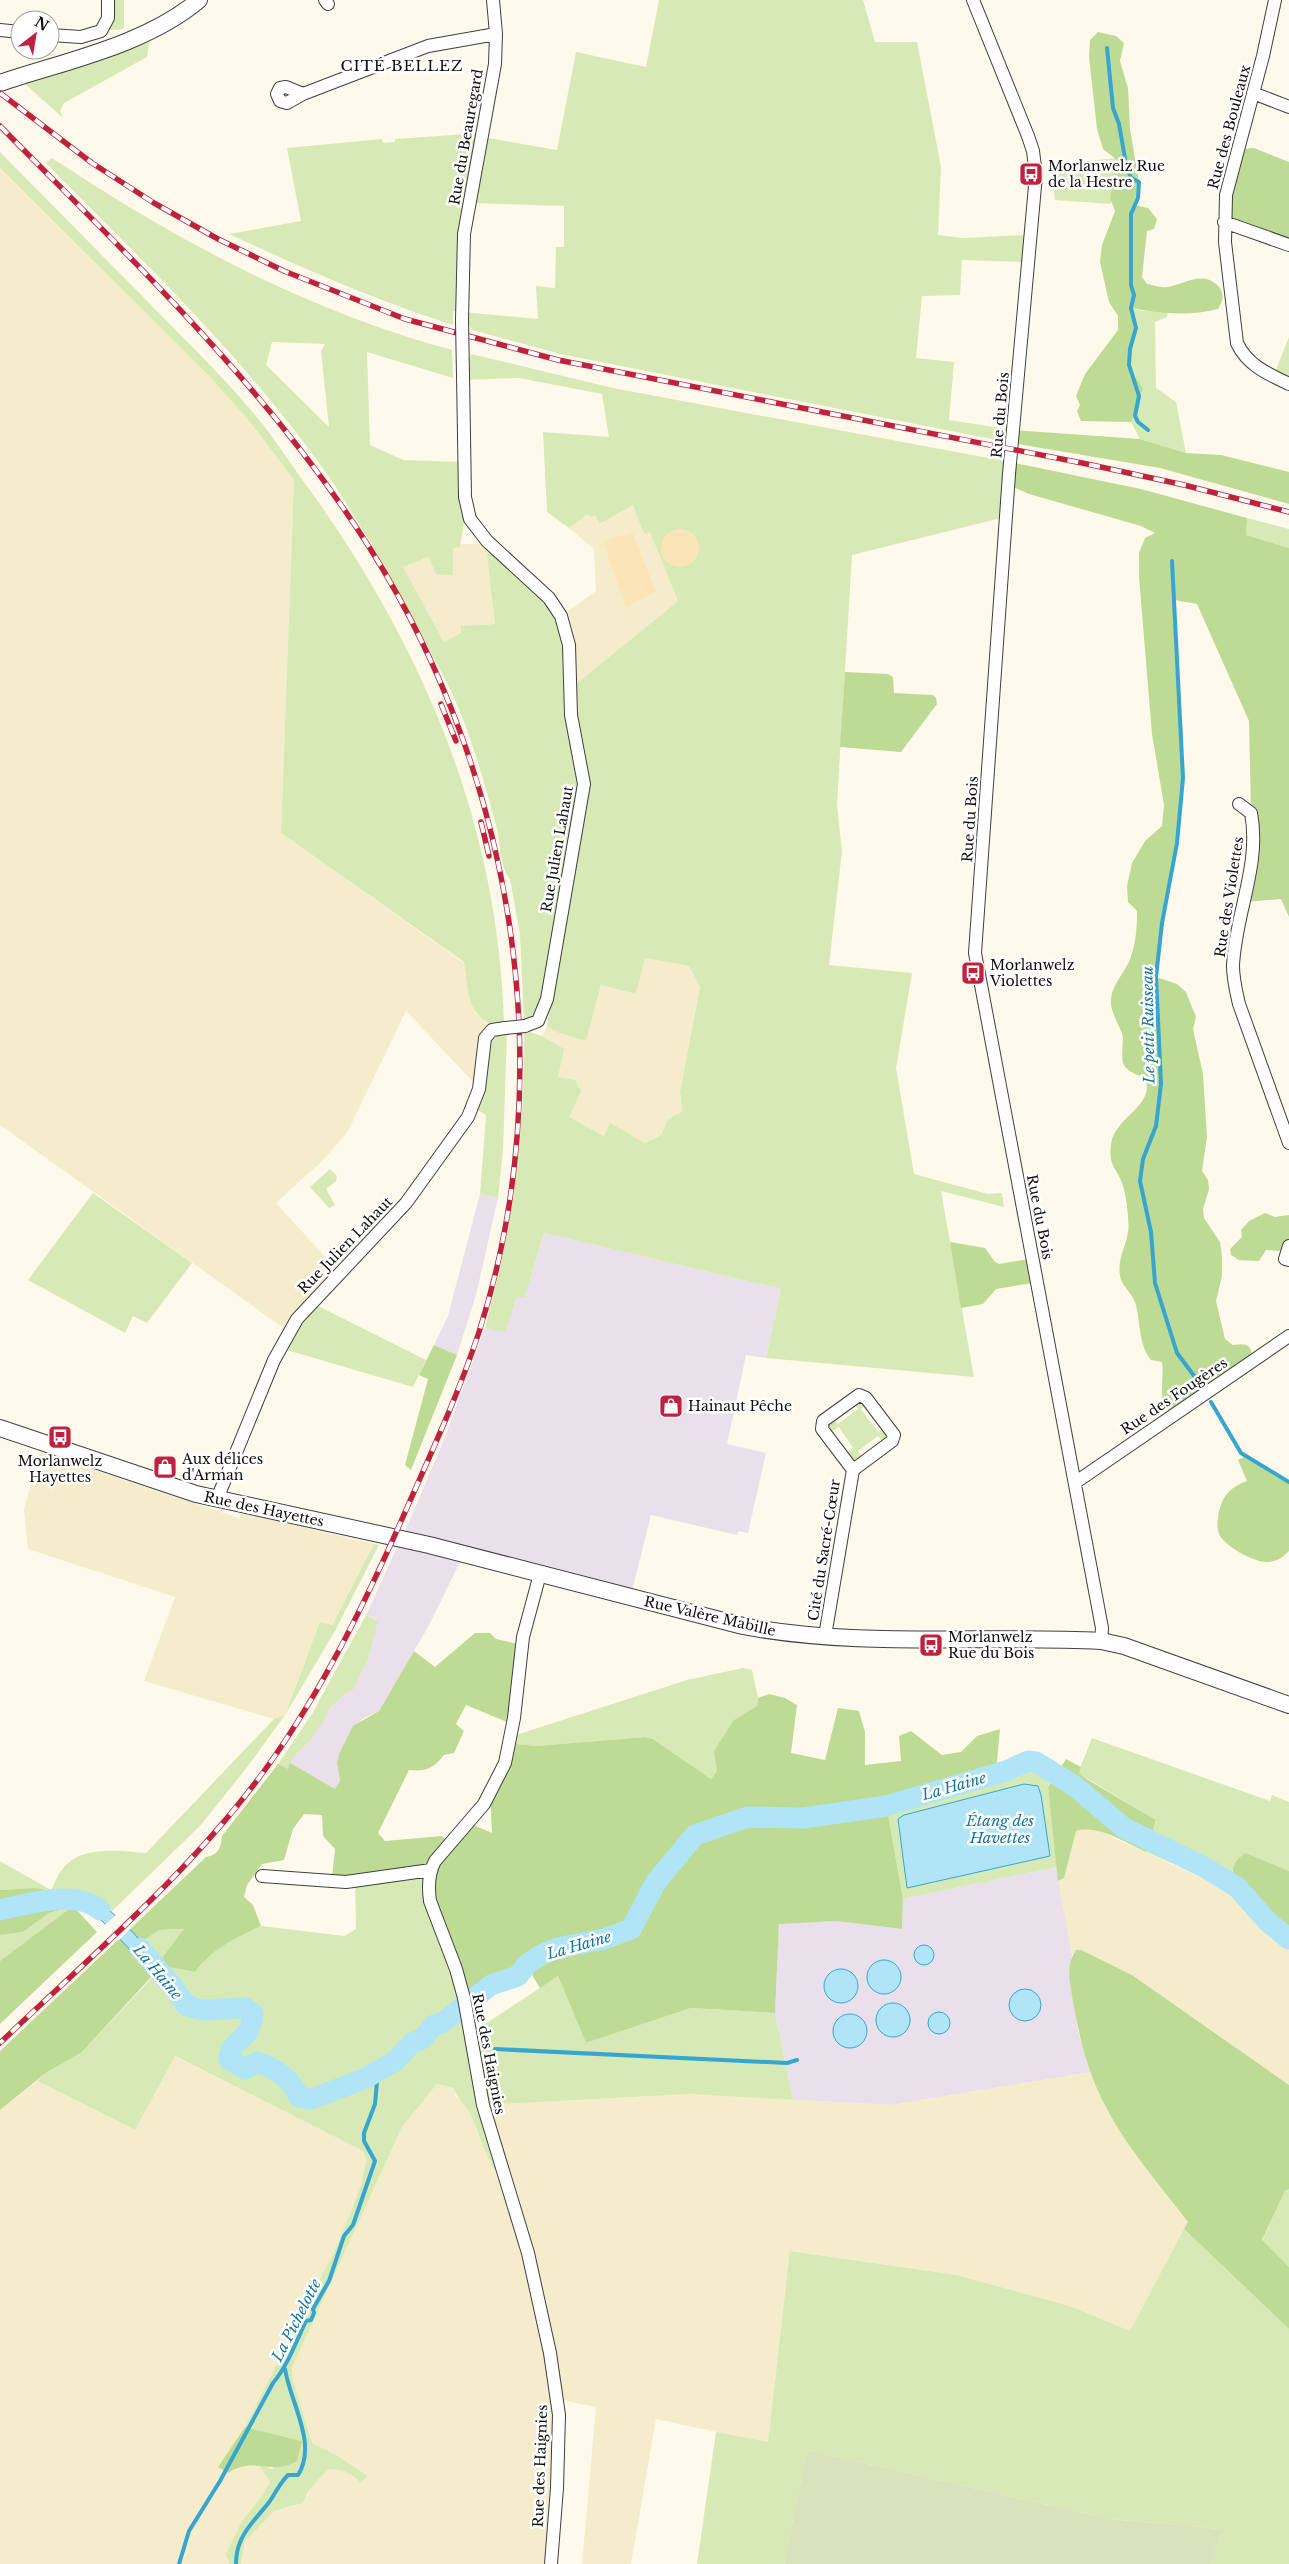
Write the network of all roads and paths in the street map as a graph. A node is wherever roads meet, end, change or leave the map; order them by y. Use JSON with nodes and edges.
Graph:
{"nodes":[{"id":1,"x":108,"y":0,"type":"edge"},
{"id":2,"x":199,"y":0,"type":"edge"},
{"id":3,"x":493,"y":0,"type":"edge"},
{"id":4,"x":973,"y":0,"type":"edge"},
{"id":5,"x":1275,"y":0,"type":"edge"},
{"id":6,"x":496,"y":34,"type":"junction"},
{"id":7,"x":60,"y":36,"type":"edge"},
{"id":8,"x":0,"y":83,"type":"edge"},
{"id":9,"x":1253,"y":93,"type":"junction"},
{"id":10,"x":303,"y":94,"type":"dead end"},
{"id":11,"x":1289,"y":107,"type":"edge"},
{"id":12,"x":1224,"y":222,"type":"junction"},
{"id":13,"x":1289,"y":245,"type":"edge"},
{"id":14,"x":462,"y":320,"type":"joint"},
{"id":15,"x":1289,"y":384,"type":"edge"},
{"id":16,"x":1238,"y":804,"type":"dead end"},
{"id":17,"x":1289,"y":1143,"type":"edge"},
{"id":18,"x":1289,"y":1246,"type":"edge"},
{"id":19,"x":1289,"y":1260,"type":"edge"},
{"id":20,"x":1289,"y":1336,"type":"edge"},
{"id":21,"x":0,"y":1428,"type":"edge"},
{"id":22,"x":853,"y":1470,"type":"junction"},
{"id":23,"x":1076,"y":1482,"type":"junction"},
{"id":24,"x":217,"y":1499,"type":"junction"},
{"id":25,"x":387,"y":1536,"type":"joint"},
{"id":26,"x":540,"y":1574,"type":"junction"},
{"id":27,"x":825,"y":1636,"type":"junction"},
{"id":28,"x":1101,"y":1641,"type":"junction"},
{"id":29,"x":1289,"y":1705,"type":"edge"},
{"id":30,"x":430,"y":1870,"type":"junction"},
{"id":31,"x":262,"y":1876,"type":"dead end"},
{"id":32,"x":551,"y":2564,"type":"edge"}],
"edges":[{"from":1,"to":7,"type":"street"},
{"from":2,"to":8,"type":"street"},
{"from":3,"to":6,"type":"street","name":"Rue du Beauregard"},
{"from":4,"to":23,"type":"street","name":"Rue du Bois"},
{"from":5,"to":9,"type":"street","name":"Rue des Bouleaux"},
{"from":6,"to":10,"type":"street"},
{"from":6,"to":14,"type":"street","name":"Rue du Beauregard"},
{"from":9,"to":11,"type":"street"},
{"from":9,"to":12,"type":"street","name":"Rue des Bouleaux"},
{"from":12,"to":13,"type":"street"},
{"from":12,"to":15,"type":"street","name":"Rue des Bouleaux"},
{"from":14,"to":24,"type":"street","name":"Rue Julien Lahaut","bridge":true},
{"from":16,"to":17,"type":"street","name":"Rue des Violettes"},
{"from":18,"to":19,"type":"street"},
{"from":20,"to":23,"type":"street","name":"Rue des Fougères"},
{"from":21,"to":24,"type":"street","name":"Rue des Hayettes"},
{"from":22,"to":22,"type":"street","name":"Cité du Sacré-Cœur"},
{"from":22,"to":27,"type":"street","name":"Cité du Sacré-Cœur"},
{"from":23,"to":28,"type":"street","name":"Rue du Bois"},
{"from":24,"to":25,"type":"street","name":"Rue des Hayettes"},
{"from":25,"to":26,"type":"street","name":"Rue Valère Mabille"},
{"from":26,"to":27,"type":"street","name":"Rue Valère Mabille"},
{"from":26,"to":30,"type":"street"},
{"from":27,"to":28,"type":"street","name":"Rue Valère Mabille"},
{"from":28,"to":29,"type":"street","name":"Rue Valère Mabille"},
{"from":30,"to":31,"type":"street"},
{"from":30,"to":32,"type":"street","name":"Rue des Haignies"}]}
